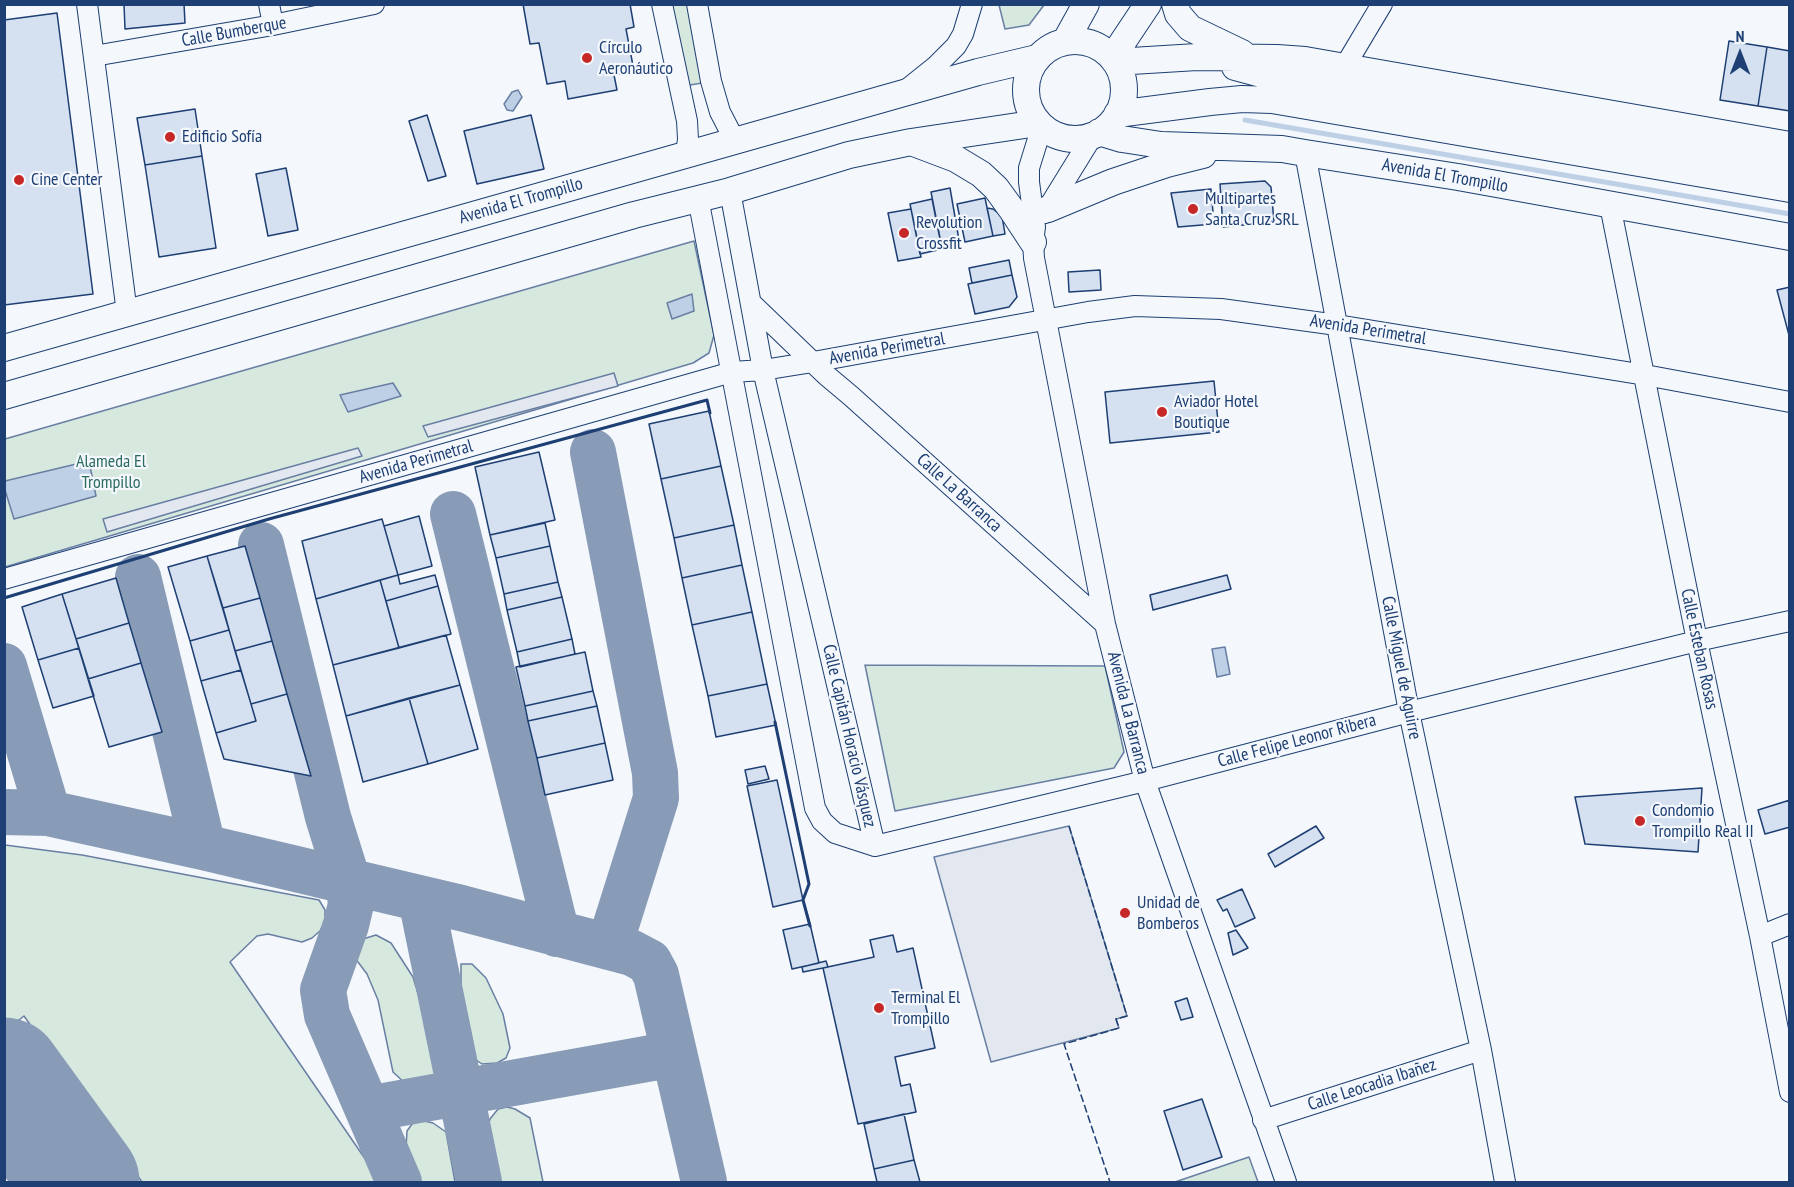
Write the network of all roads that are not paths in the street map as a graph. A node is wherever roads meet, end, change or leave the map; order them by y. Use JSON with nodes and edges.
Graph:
{"nodes":[{"id":1,"x":87,"y":4,"type":"edge"},
{"id":2,"x":269,"y":4,"type":"edge"},
{"id":3,"x":374,"y":4,"type":"edge"},
{"id":4,"x":662,"y":4,"type":"edge"},
{"id":5,"x":697,"y":4,"type":"edge"},
{"id":6,"x":972,"y":4,"type":"edge"},
{"id":7,"x":1086,"y":4,"type":"edge"},
{"id":8,"x":1148,"y":4,"type":"edge"},
{"id":9,"x":1175,"y":4,"type":"edge"},
{"id":10,"x":1382,"y":4,"type":"edge"},
{"id":11,"x":273,"y":25,"type":"junction"},
{"id":12,"x":1065,"y":42,"type":"junction"},
{"id":13,"x":94,"y":56,"type":"junction"},
{"id":14,"x":1197,"y":57,"type":"junction"},
{"id":15,"x":1037,"y":58,"type":"junction"},
{"id":16,"x":1254,"y":58,"type":"junction"},
{"id":17,"x":1113,"y":60,"type":"junction"},
{"id":18,"x":1345,"y":66,"type":"junction"},
{"id":19,"x":711,"y":81,"type":"junction"},
{"id":20,"x":679,"y":86,"type":"junction"},
{"id":21,"x":900,"y":94,"type":"junction"},
{"id":22,"x":1117,"y":114,"type":"junction"},
{"id":23,"x":1040,"y":124,"type":"junction"},
{"id":24,"x":1096,"y":134,"type":"junction"},
{"id":25,"x":735,"y":141,"type":"junction"},
{"id":26,"x":911,"y":142,"type":"junction"},
{"id":27,"x":1712,"y":142,"type":"junction"},
{"id":28,"x":1790,"y":145,"type":"edge"},
{"id":29,"x":1231,"y":147,"type":"junction"},
{"id":30,"x":1305,"y":153,"type":"junction"},
{"id":31,"x":686,"y":155,"type":"junction"},
{"id":32,"x":1790,"y":168,"type":"edge"},
{"id":33,"x":1790,"y":189,"type":"edge"},
{"id":34,"x":730,"y":191,"type":"junction"},
{"id":35,"x":698,"y":198,"type":"junction"},
{"id":36,"x":1610,"y":206,"type":"junction"},
{"id":37,"x":1039,"y":226,"type":"junction"},
{"id":38,"x":1790,"y":237,"type":"edge"},
{"id":39,"x":750,"y":303,"type":"junction"},
{"id":40,"x":127,"y":313,"type":"junction"},
{"id":41,"x":1047,"y":320,"type":"junction"},
{"id":42,"x":1337,"y":325,"type":"junction"},
{"id":43,"x":4,"y":348,"type":"edge"},
{"id":44,"x":813,"y":362,"type":"junction"},
{"id":45,"x":763,"y":370,"type":"junction"},
{"id":46,"x":732,"y":372,"type":"junction"},
{"id":47,"x":1645,"y":375,"type":"junction"},
{"id":48,"x":4,"y":396,"type":"edge"},
{"id":49,"x":1790,"y":402,"type":"edge"},
{"id":50,"x":4,"y":579,"type":"edge"},
{"id":51,"x":1790,"y":621,"type":"edge"},
{"id":52,"x":1105,"y":624,"type":"junction"},
{"id":53,"x":1697,"y":641,"type":"junction"},
{"id":54,"x":1409,"y":712,"type":"junction"},
{"id":55,"x":1145,"y":781,"type":"junction"},
{"id":56,"x":875,"y":846,"type":"junction"},
{"id":57,"x":1790,"y":924,"type":"edge"},
{"id":58,"x":1760,"y":936,"type":"junction"},
{"id":59,"x":1481,"y":1050,"type":"junction"},
{"id":60,"x":1790,"y":1092,"type":"edge"},
{"id":61,"x":1263,"y":1120,"type":"junction"},
{"id":62,"x":1286,"y":1182,"type":"edge"},
{"id":63,"x":1505,"y":1182,"type":"edge"}],
"edges":[{"from":1,"to":13,"type":"street"},
{"from":2,"to":11,"type":"street"},
{"from":3,"to":11,"type":"street","name":"Calle Bumberque"},
{"from":4,"to":20,"type":"street"},
{"from":5,"to":19,"type":"street"},
{"from":6,"to":21,"type":"street"},
{"from":7,"to":12,"type":"main road"},
{"from":8,"to":17,"type":"main road"},
{"from":9,"to":16,"type":"main road"},
{"from":10,"to":18,"type":"street"},
{"from":11,"to":13,"type":"street","name":"Calle Bumberque"},
{"from":12,"to":15,"type":"main road"},
{"from":12,"to":17,"type":"main road"},
{"from":13,"to":40,"type":"street"},
{"from":14,"to":16,"type":"main road"},
{"from":14,"to":17,"type":"main road"},
{"from":14,"to":27,"type":"main road"},
{"from":15,"to":21,"type":"main road","name":"Avenida El Trompillo"},
{"from":15,"to":23,"type":"main road"},
{"from":16,"to":18,"type":"main road"},
{"from":17,"to":22,"type":"main road"},
{"from":18,"to":27,"type":"main road"},
{"from":19,"to":20,"type":"street"},
{"from":19,"to":25,"type":"street"},
{"from":20,"to":31,"type":"street"},
{"from":21,"to":25,"type":"main road","name":"Avenida El Trompillo"},
{"from":22,"to":24,"type":"main road"},
{"from":22,"to":33,"type":"main road"},
{"from":23,"to":24,"type":"main road"},
{"from":23,"to":26,"type":"main road"},
{"from":23,"to":37,"type":"street","name":"Avenida La Barranca"},
{"from":24,"to":29,"type":"main road","name":"Avenida El Trompillo"},
{"from":24,"to":37,"type":"street"},
{"from":25,"to":31,"type":"main road","name":"Avenida El Trompillo"},
{"from":26,"to":34,"type":"main road"},
{"from":26,"to":37,"type":"main road"},
{"from":27,"to":28,"type":"main road"},
{"from":27,"to":32,"type":"main road"},
{"from":29,"to":30,"type":"main road","name":"Avenida El Trompillo"},
{"from":29,"to":37,"type":"main road"},
{"from":30,"to":36,"type":"main road","name":"Avenida El Trompillo"},
{"from":30,"to":42,"type":"street","name":"Calle Miguel de Aguirre"},
{"from":31,"to":40,"type":"main road","name":"Avenida El Trompillo"},
{"from":34,"to":35,"type":"main road"},
{"from":34,"to":39,"type":"street","name":"Calle Capitán Horacio Vásquez"},
{"from":35,"to":46,"type":"street","name":"Calle Capitán Horacio Vásquez"},
{"from":35,"to":48,"type":"main road"},
{"from":36,"to":38,"type":"main road","name":"Avenida El Trompillo"},
{"from":36,"to":47,"type":"street","name":"Calle Esteban Rosas"},
{"from":37,"to":41,"type":"street","name":"Avenida La Barranca"},
{"from":39,"to":44,"type":"street","name":"Calle La Barranca"},
{"from":39,"to":45,"type":"street","name":"Calle Capitán Horacio Vásquez"},
{"from":40,"to":43,"type":"main road","name":"Avenida El Trompillo"},
{"from":41,"to":42,"type":"street","name":"Avenida Perimetral"},
{"from":41,"to":44,"type":"street","name":"Avenida Perimetral"},
{"from":41,"to":52,"type":"street","name":"Avenida La Barranca"},
{"from":42,"to":47,"type":"street","name":"Avenida Perimetral"},
{"from":42,"to":54,"type":"street","name":"Calle Miguel de Aguirre"},
{"from":44,"to":45,"type":"street","name":"Avenida Perimetral"},
{"from":44,"to":52,"type":"street","name":"Calle La Barranca"},
{"from":45,"to":46,"type":"street","name":"Avenida Perimetral"},
{"from":45,"to":56,"type":"street","name":"Calle Capitán Horacio Vásquez"},
{"from":46,"to":50,"type":"street","name":"Avenida Perimetral"},
{"from":46,"to":56,"type":"street","name":"Calle Capitán Horacio Vásquez"},
{"from":47,"to":49,"type":"street","name":"Avenida Perimetral"},
{"from":47,"to":53,"type":"street","name":"Calle Esteban Rosas"},
{"from":51,"to":53,"type":"street","name":"Calle Felipe Leonor Ribera"},
{"from":52,"to":55,"type":"street","name":"Avenida La Barranca"},
{"from":53,"to":54,"type":"street","name":"Calle Felipe Leonor Ribera"},
{"from":53,"to":58,"type":"street","name":"Calle Esteban Rosas"},
{"from":54,"to":55,"type":"street","name":"Calle Felipe Leonor Ribera"},
{"from":54,"to":59,"type":"street","name":"Calle Miguel de Aguirre"},
{"from":55,"to":56,"type":"street","name":"Calle Felipe Leonor Ribera"},
{"from":55,"to":61,"type":"street","name":"Avenida La Barranca"},
{"from":57,"to":58,"type":"street"},
{"from":58,"to":60,"type":"street","name":"Calle Esteban Rosas"},
{"from":59,"to":61,"type":"street","name":"Calle Leocadia Ibañez"},
{"from":59,"to":63,"type":"street","name":"Calle Miguel de Aguirre"},
{"from":61,"to":62,"type":"street","name":"Avenida La Barranca"}]}
